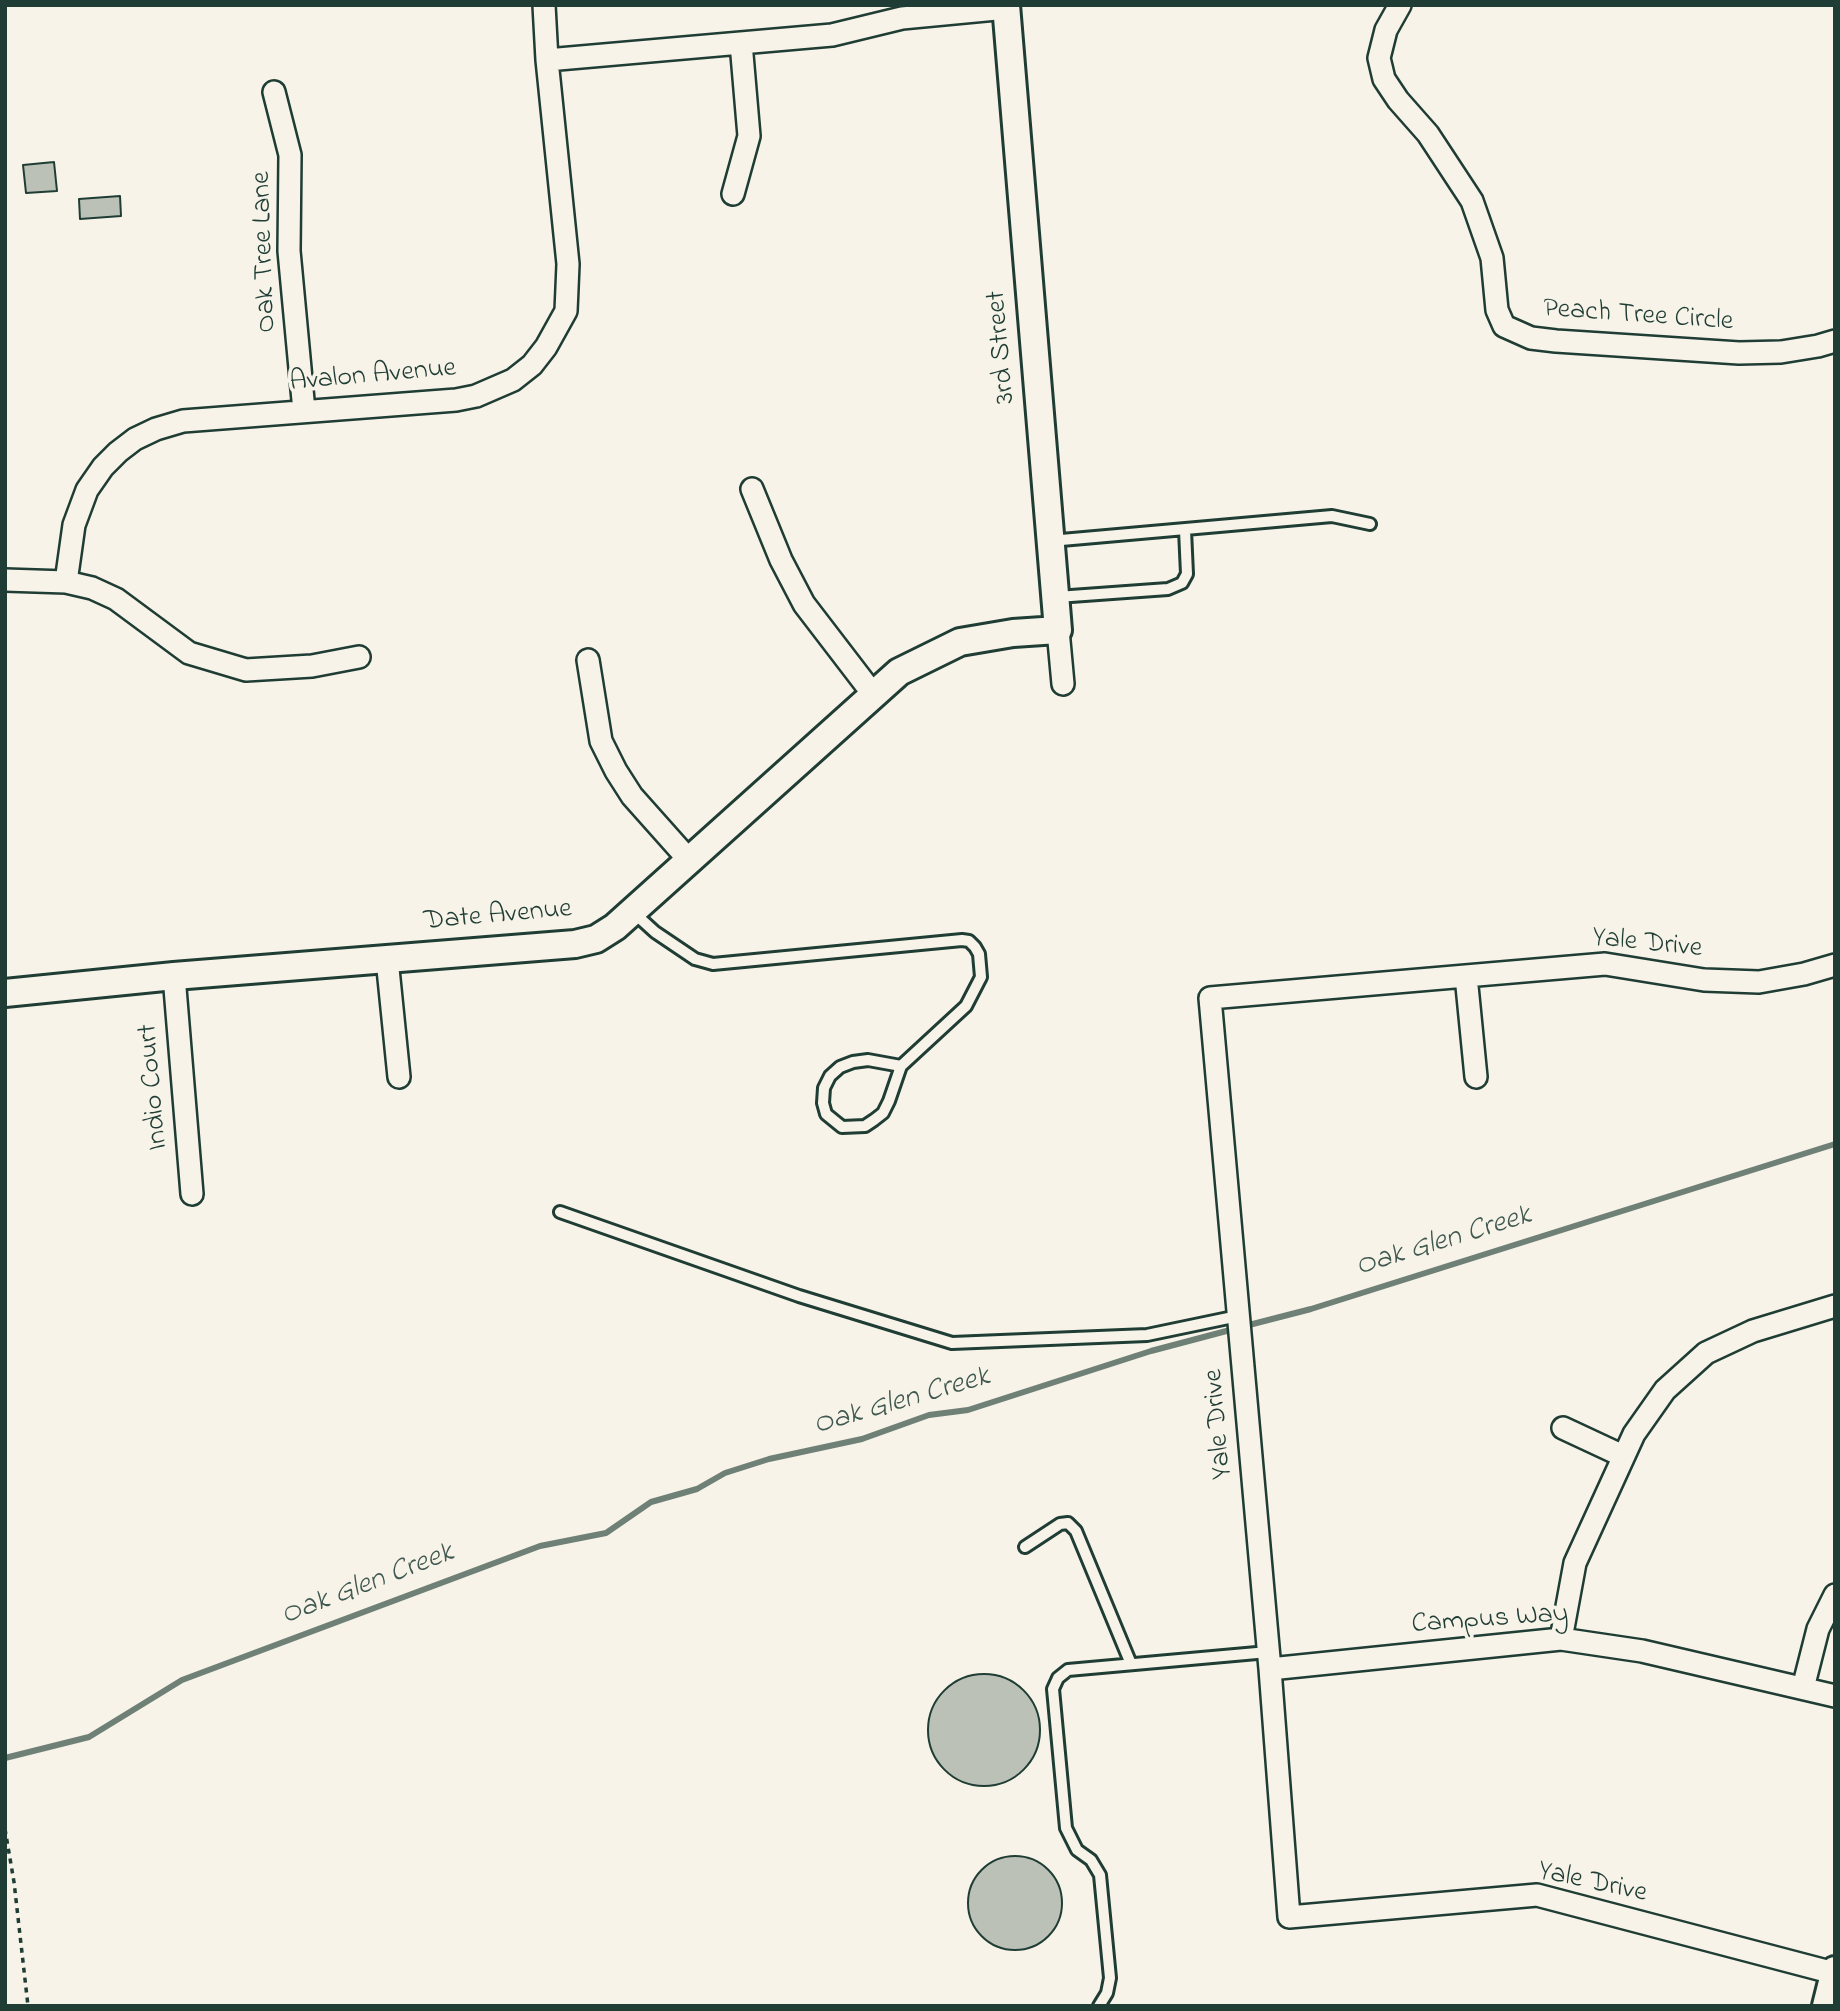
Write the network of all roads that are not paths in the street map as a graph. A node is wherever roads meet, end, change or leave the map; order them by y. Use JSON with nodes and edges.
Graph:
{"nodes":[{"id":1,"x":544,"y":5,"type":"edge"},
{"id":2,"x":1400,"y":5,"type":"edge"},
{"id":3,"x":1007,"y":7,"type":"edge"},
{"id":4,"x":741,"y":43,"type":"junction"},
{"id":5,"x":547,"y":60,"type":"junction"},
{"id":6,"x":274,"y":92,"type":"dead end"},
{"id":7,"x":733,"y":194,"type":"dead end"},
{"id":8,"x":1835,"y":341,"type":"edge"},
{"id":9,"x":304,"y":411,"type":"junction"},
{"id":10,"x":752,"y":489,"type":"dead end"},
{"id":11,"x":1370,"y":524,"type":"dead end"},
{"id":12,"x":1185,"y":530,"type":"junction"},
{"id":13,"x":1050,"y":541,"type":"junction"},
{"id":14,"x":5,"y":580,"type":"edge"},
{"id":15,"x":66,"y":582,"type":"junction"},
{"id":16,"x":1054,"y":597,"type":"junction"},
{"id":17,"x":1058,"y":630,"type":"junction"},
{"id":18,"x":359,"y":657,"type":"dead end"},
{"id":19,"x":588,"y":660,"type":"dead end"},
{"id":20,"x":1063,"y":684,"type":"dead end"},
{"id":21,"x":873,"y":694,"type":"junction"},
{"id":22,"x":690,"y":860,"type":"junction"},
{"id":23,"x":633,"y":912,"type":"junction"},
{"id":24,"x":387,"y":958,"type":"junction"},
{"id":25,"x":1835,"y":965,"type":"edge"},
{"id":26,"x":173,"y":976,"type":"junction"},
{"id":27,"x":1466,"y":976,"type":"junction"},
{"id":28,"x":5,"y":993,"type":"edge"},
{"id":29,"x":901,"y":1066,"type":"junction"},
{"id":30,"x":399,"y":1077,"type":"dead end"},
{"id":31,"x":1476,"y":1077,"type":"dead end"},
{"id":32,"x":192,"y":1194,"type":"dead end"},
{"id":33,"x":560,"y":1212,"type":"dead end"},
{"id":34,"x":1835,"y":1306,"type":"edge"},
{"id":35,"x":1238,"y":1316,"type":"junction"},
{"id":36,"x":1563,"y":1428,"type":"dead end"},
{"id":37,"x":1623,"y":1456,"type":"junction"},
{"id":38,"x":1025,"y":1547,"type":"dead end"},
{"id":39,"x":1835,"y":1595,"type":"edge"},
{"id":40,"x":1561,"y":1639,"type":"junction"},
{"id":41,"x":1269,"y":1661,"type":"junction"},
{"id":42,"x":1131,"y":1664,"type":"junction"},
{"id":43,"x":1803,"y":1688,"type":"junction"},
{"id":44,"x":1835,"y":1696,"type":"edge"},
{"id":45,"x":1834,"y":1972,"type":"edge"},
{"id":46,"x":1099,"y":2006,"type":"edge"},
{"id":47,"x":1826,"y":2006,"type":"edge"}],
"edges":[{"from":1,"to":5,"type":"street","name":"Avalon Avenue"},
{"from":2,"to":8,"type":"street","name":"Peach Tree Circle"},
{"from":3,"to":4,"type":"street"},
{"from":3,"to":13,"type":"street","name":"3rd Street"},
{"from":4,"to":5,"type":"street"},
{"from":4,"to":7,"type":"street"},
{"from":5,"to":9,"type":"street","name":"Avalon Avenue"},
{"from":6,"to":9,"type":"street","name":"Oak Tree Lane"},
{"from":9,"to":15,"type":"street","name":"Avalon Avenue"},
{"from":10,"to":21,"type":"street"},
{"from":11,"to":12,"type":"lane"},
{"from":12,"to":13,"type":"lane"},
{"from":12,"to":16,"type":"lane"},
{"from":13,"to":16,"type":"street","name":"3rd Street"},
{"from":14,"to":15,"type":"street"},
{"from":15,"to":18,"type":"street"},
{"from":16,"to":17,"type":"street","name":"3rd Street"},
{"from":17,"to":20,"type":"street","name":"3rd Street"},
{"from":17,"to":21,"type":"street","name":"Date Avenue"},
{"from":19,"to":22,"type":"street"},
{"from":21,"to":22,"type":"street","name":"Date Avenue"},
{"from":22,"to":23,"type":"street","name":"Date Avenue"},
{"from":23,"to":24,"type":"street","name":"Date Avenue"},
{"from":23,"to":29,"type":"lane"},
{"from":24,"to":26,"type":"street","name":"Date Avenue"},
{"from":24,"to":30,"type":"street"},
{"from":25,"to":27,"type":"street","name":"Yale Drive"},
{"from":26,"to":28,"type":"street","name":"Date Avenue"},
{"from":26,"to":32,"type":"street","name":"Indio Court"},
{"from":27,"to":31,"type":"street"},
{"from":27,"to":35,"type":"street","name":"Yale Drive"},
{"from":29,"to":29,"type":"lane"},
{"from":33,"to":35,"type":"lane"},
{"from":34,"to":37,"type":"street"},
{"from":35,"to":41,"type":"street","name":"Yale Drive"},
{"from":36,"to":37,"type":"street"},
{"from":37,"to":40,"type":"street"},
{"from":38,"to":42,"type":"lane"},
{"from":39,"to":43,"type":"street"},
{"from":40,"to":41,"type":"street","name":"Campus Way"},
{"from":40,"to":43,"type":"street","name":"Campus Way"},
{"from":41,"to":42,"type":"lane"},
{"from":41,"to":45,"type":"street","name":"Yale Drive"},
{"from":42,"to":46,"type":"lane"},
{"from":43,"to":44,"type":"street","name":"Campus Way"},
{"from":45,"to":47,"type":"street"}]}
